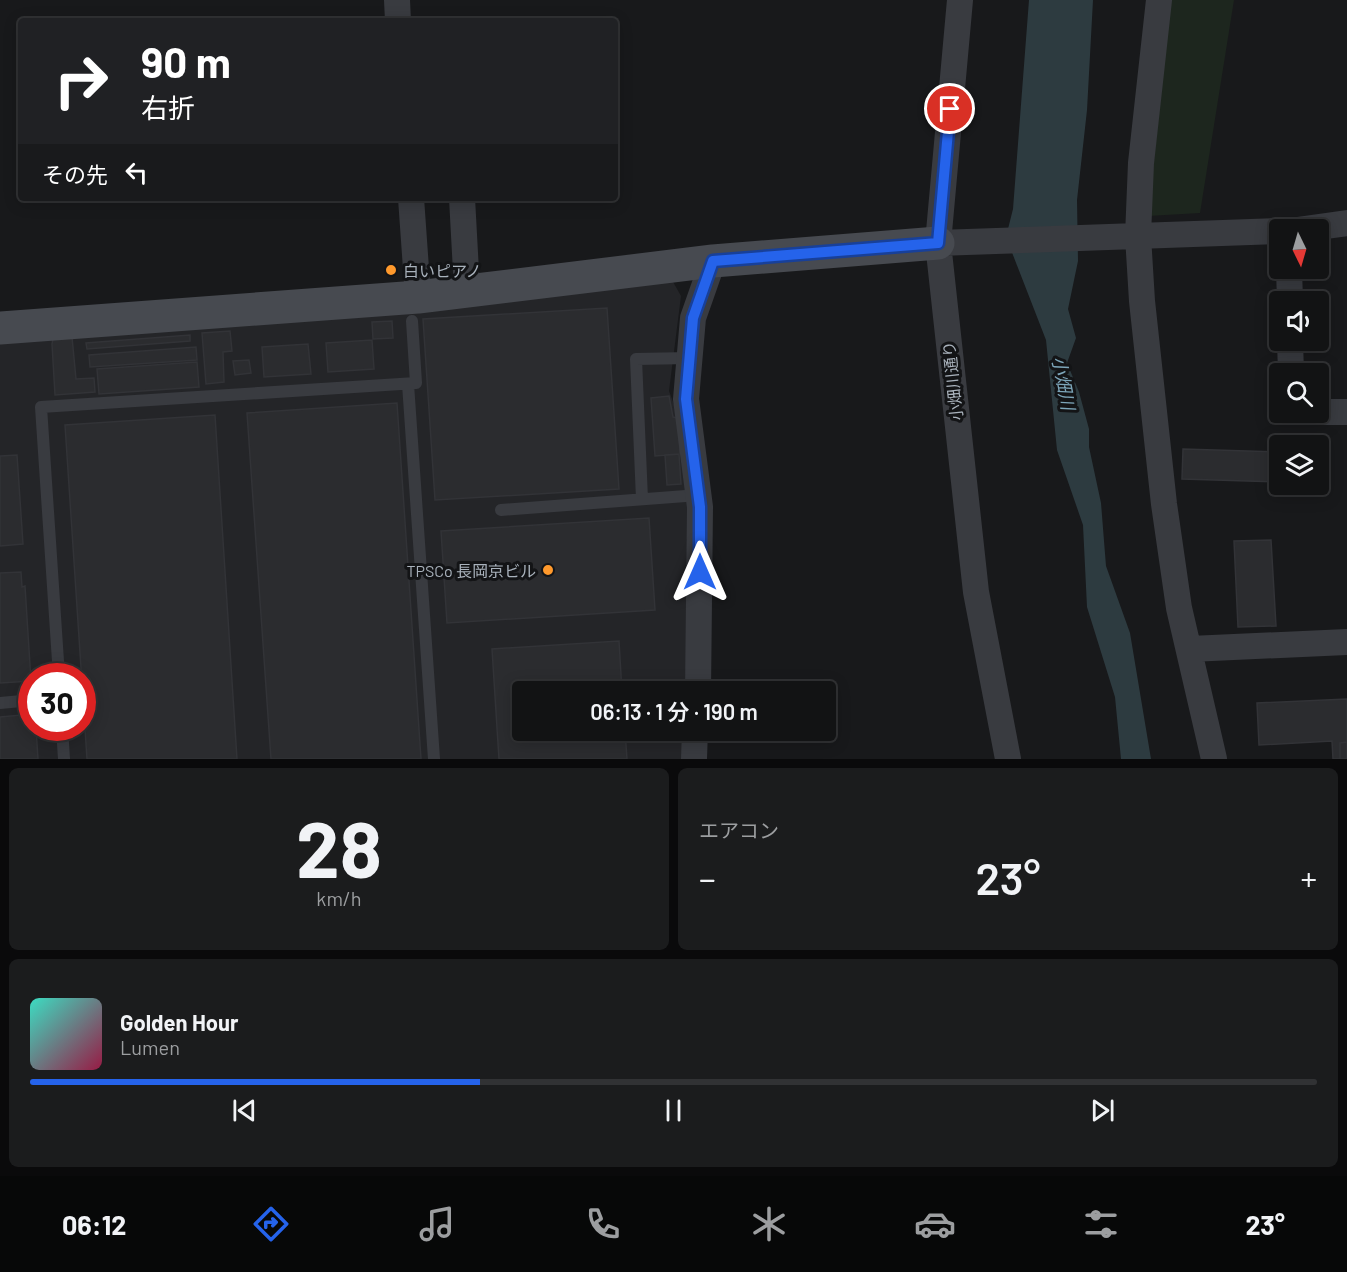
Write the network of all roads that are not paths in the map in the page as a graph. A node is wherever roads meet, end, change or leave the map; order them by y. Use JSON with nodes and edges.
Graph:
{"nodes":[{"id":1,"x":397,"y":0,"type":"edge"},
{"id":2,"x":960,"y":0,"type":"edge"},
{"id":3,"x":1159,"y":0,"type":"edge"},
{"id":4,"x":398,"y":18,"type":"edge"},
{"id":5,"x":411,"y":201,"type":"edge"},
{"id":6,"x":462,"y":201,"type":"edge"},
{"id":7,"x":1347,"y":223,"type":"edge"},
{"id":8,"x":1329,"y":226,"type":"edge"},
{"id":9,"x":1269,"y":231,"type":"edge"},
{"id":10,"x":1132,"y":236,"type":"junction"},
{"id":11,"x":953,"y":242,"type":"junction"},
{"id":12,"x":713,"y":261,"type":"junction"},
{"id":13,"x":467,"y":291,"type":"junction"},
{"id":14,"x":415,"y":309,"type":"junction"},
{"id":15,"x":0,"y":328,"type":"edge"},
{"id":16,"x":690,"y":358,"type":"junction"},
{"id":17,"x":408,"y":384,"type":"junction"},
{"id":18,"x":1329,"y":412,"type":"edge"},
{"id":19,"x":1347,"y":412,"type":"edge"},
{"id":20,"x":699,"y":495,"type":"junction"},
{"id":21,"x":642,"y":499,"type":"junction"},
{"id":22,"x":501,"y":510,"type":"dead end"},
{"id":23,"x":1347,"y":642,"type":"edge"},
{"id":24,"x":1190,"y":649,"type":"junction"},
{"id":25,"x":58,"y":663,"type":"edge"},
{"id":26,"x":698,"y":681,"type":"edge"},
{"id":27,"x":18,"y":701,"type":"edge"},
{"id":28,"x":0,"y":703,"type":"edge"},
{"id":29,"x":63,"y":741,"type":"edge"},
{"id":30,"x":695,"y":741,"type":"edge"},
{"id":31,"x":64,"y":759,"type":"edge"},
{"id":32,"x":434,"y":759,"type":"edge"},
{"id":33,"x":694,"y":759,"type":"edge"},
{"id":34,"x":1008,"y":759,"type":"edge"},
{"id":35,"x":1214,"y":759,"type":"edge"}],
"edges":[{"from":1,"to":4,"type":"street"},
{"from":2,"to":11,"type":"street","name":"小畑川通り"},
{"from":3,"to":10,"type":"street"},
{"from":5,"to":14,"type":"street"},
{"from":6,"to":13,"type":"street"},
{"from":7,"to":8,"type":"street"},
{"from":9,"to":10,"type":"street"},
{"from":10,"to":11,"type":"street"},
{"from":10,"to":24,"type":"street"},
{"from":11,"to":12,"type":"street"},
{"from":11,"to":34,"type":"street","name":"小畑川通り"},
{"from":12,"to":13,"type":"street"},
{"from":12,"to":16,"type":"street"},
{"from":13,"to":14,"type":"street"},
{"from":14,"to":15,"type":"street"},
{"from":14,"to":17,"type":"lane"},
{"from":16,"to":20,"type":"street"},
{"from":16,"to":21,"type":"lane"},
{"from":17,"to":25,"type":"lane"},
{"from":17,"to":32,"type":"lane"},
{"from":18,"to":19,"type":"street"},
{"from":20,"to":21,"type":"lane"},
{"from":20,"to":26,"type":"street"},
{"from":21,"to":22,"type":"lane"},
{"from":23,"to":24,"type":"street"},
{"from":24,"to":35,"type":"street"},
{"from":27,"to":28,"type":"lane"},
{"from":29,"to":31,"type":"lane"},
{"from":30,"to":33,"type":"street"}]}
